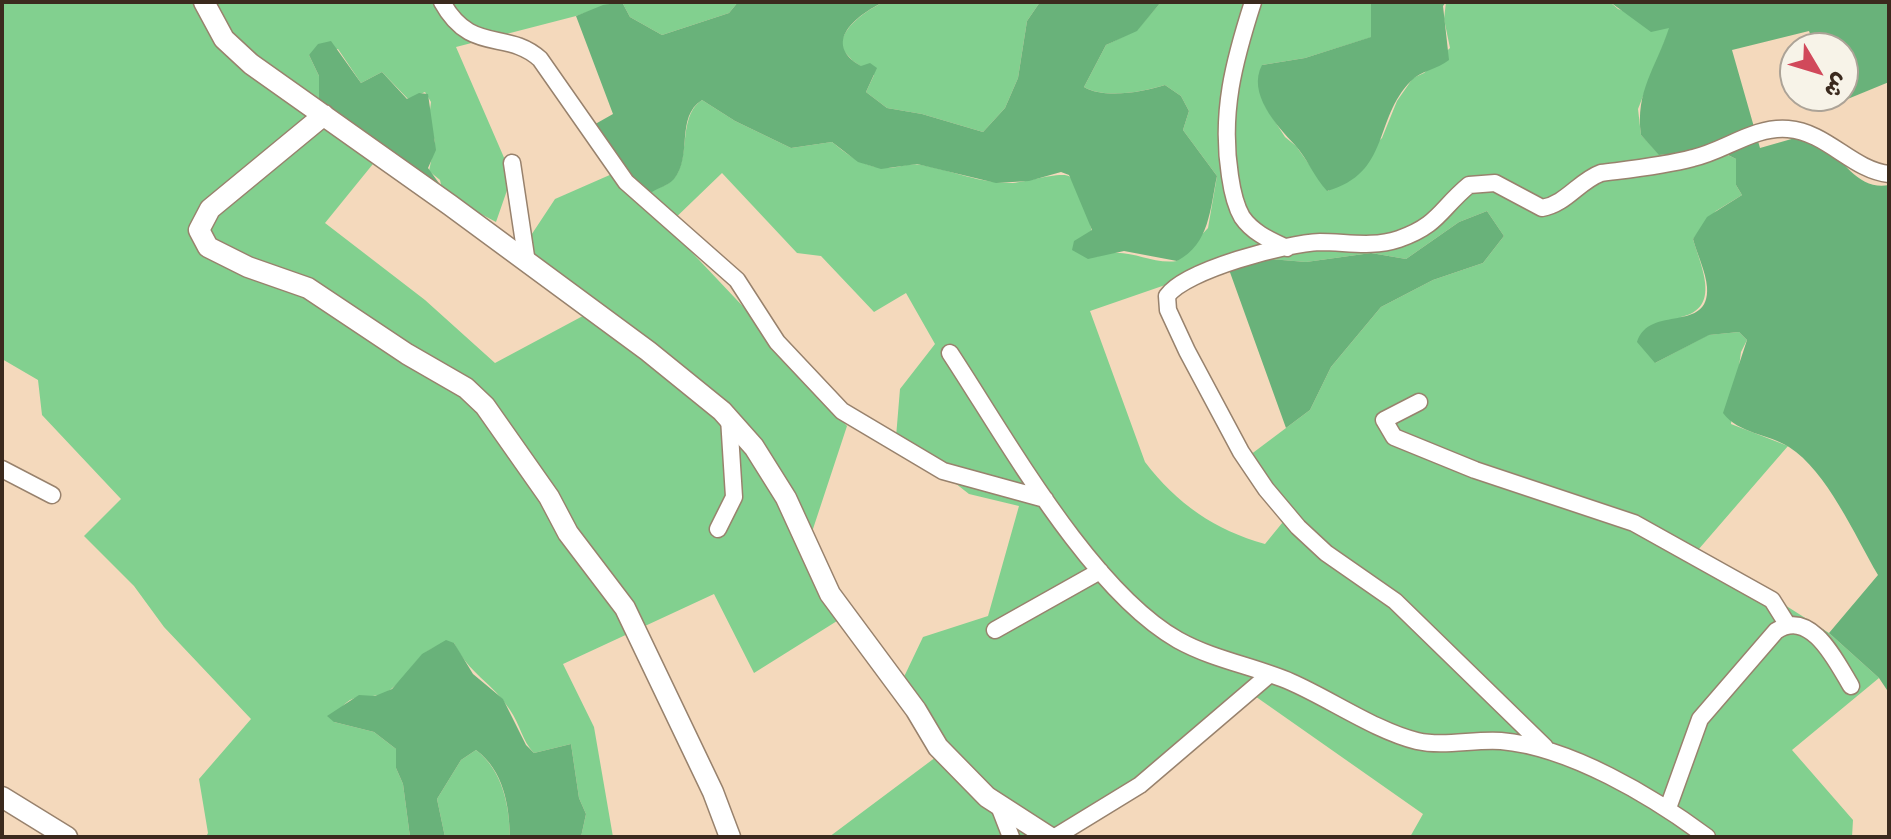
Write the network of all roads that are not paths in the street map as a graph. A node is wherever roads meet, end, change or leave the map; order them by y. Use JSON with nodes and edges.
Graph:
{"nodes":[{"id":1,"x":204,"y":2,"type":"edge"},
{"id":2,"x":442,"y":2,"type":"edge"},
{"id":3,"x":1253,"y":2,"type":"edge"},
{"id":4,"x":324,"y":115,"type":"junction"},
{"id":5,"x":512,"y":163,"type":"dead end"},
{"id":6,"x":1889,"y":174,"type":"edge"},
{"id":7,"x":1287,"y":248,"type":"junction"},
{"id":8,"x":527,"y":263,"type":"junction"},
{"id":9,"x":950,"y":353,"type":"dead end"},
{"id":10,"x":1419,"y":402,"type":"dead end"},
{"id":11,"x":729,"y":418,"type":"junction"},
{"id":12,"x":2,"y":469,"type":"edge"},
{"id":13,"x":52,"y":495,"type":"dead end"},
{"id":14,"x":1045,"y":499,"type":"junction"},
{"id":15,"x":718,"y":529,"type":"dead end"},
{"id":16,"x":1100,"y":571,"type":"junction"},
{"id":17,"x":1787,"y":624,"type":"junction"},
{"id":18,"x":995,"y":630,"type":"dead end"},
{"id":19,"x":1270,"y":674,"type":"junction"},
{"id":20,"x":1851,"y":686,"type":"dead end"},
{"id":21,"x":1545,"y":747,"type":"junction"},
{"id":22,"x":2,"y":797,"type":"edge"},
{"id":23,"x":999,"y":806,"type":"junction"},
{"id":24,"x":1668,"y":808,"type":"junction"},
{"id":25,"x":67,"y":837,"type":"edge"},
{"id":26,"x":730,"y":837,"type":"edge"},
{"id":27,"x":1011,"y":837,"type":"edge"},
{"id":28,"x":1052,"y":837,"type":"edge"},
{"id":29,"x":1707,"y":837,"type":"edge"}],
"edges":[{"from":1,"to":4,"type":"street"},
{"from":2,"to":14,"type":"street"},
{"from":3,"to":7,"type":"street"},
{"from":4,"to":8,"type":"street"},
{"from":4,"to":26,"type":"street"},
{"from":5,"to":8,"type":"street"},
{"from":6,"to":7,"type":"street"},
{"from":7,"to":21,"type":"street"},
{"from":8,"to":11,"type":"street"},
{"from":9,"to":14,"type":"street"},
{"from":10,"to":17,"type":"street"},
{"from":11,"to":15,"type":"street"},
{"from":11,"to":23,"type":"street"},
{"from":12,"to":13,"type":"street"},
{"from":14,"to":16,"type":"street"},
{"from":16,"to":18,"type":"street"},
{"from":16,"to":19,"type":"street"},
{"from":17,"to":20,"type":"street"},
{"from":17,"to":24,"type":"street"},
{"from":19,"to":21,"type":"street"},
{"from":19,"to":28,"type":"street"},
{"from":21,"to":24,"type":"street"},
{"from":22,"to":25,"type":"street"},
{"from":23,"to":27,"type":"street"},
{"from":23,"to":28,"type":"street"},
{"from":24,"to":29,"type":"street"}]}
